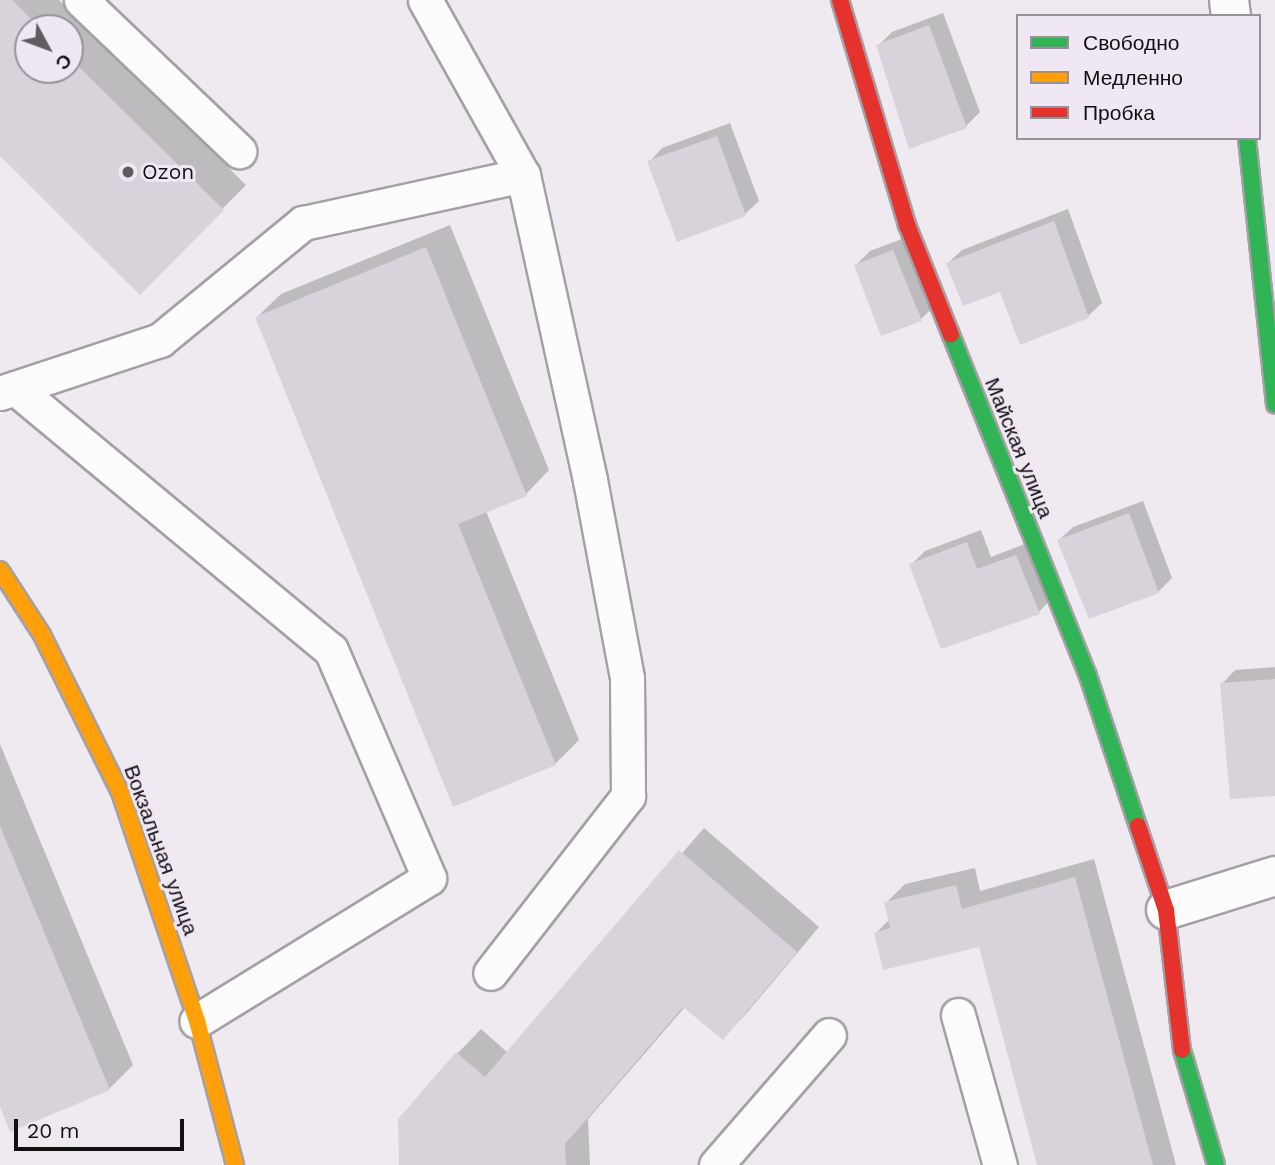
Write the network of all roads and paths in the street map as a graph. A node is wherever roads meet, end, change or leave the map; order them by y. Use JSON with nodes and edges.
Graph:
{"nodes":[{"id":1,"x":81,"y":0,"type":"edge"},
{"id":2,"x":425,"y":0,"type":"edge"},
{"id":3,"x":840,"y":0,"type":"edge"},
{"id":4,"x":1247,"y":140,"type":"edge"},
{"id":5,"x":239,"y":151,"type":"dead end"},
{"id":6,"x":523,"y":175,"type":"junction"},
{"id":7,"x":8,"y":390,"type":"edge"},
{"id":8,"x":1275,"y":405,"type":"edge"},
{"id":9,"x":0,"y":570,"type":"edge"},
{"id":10,"x":1275,"y":876,"type":"edge"},
{"id":11,"x":1166,"y":910,"type":"junction"},
{"id":12,"x":490,"y":973,"type":"dead end"},
{"id":13,"x":958,"y":1015,"type":"dead end"},
{"id":14,"x":197,"y":1021,"type":"junction"},
{"id":15,"x":828,"y":1035,"type":"dead end"},
{"id":16,"x":235,"y":1165,"type":"edge"},
{"id":17,"x":716,"y":1165,"type":"edge"},
{"id":18,"x":1000,"y":1165,"type":"edge"},
{"id":19,"x":1216,"y":1165,"type":"edge"}],
"edges":[{"from":1,"to":5,"type":"lane"},
{"from":2,"to":6,"type":"lane"},
{"from":3,"to":11,"type":"street","name":"Майская улица"},
{"from":4,"to":8,"type":"street"},
{"from":6,"to":7,"type":"lane"},
{"from":6,"to":12,"type":"lane"},
{"from":7,"to":14,"type":"lane"},
{"from":9,"to":14,"type":"street","name":"Вокзальная улица"},
{"from":10,"to":11,"type":"street"},
{"from":11,"to":19,"type":"street","name":"Майская улица"},
{"from":13,"to":18,"type":"lane"},
{"from":14,"to":16,"type":"street","name":"Вокзальная улица"},
{"from":15,"to":17,"type":"lane"}]}
